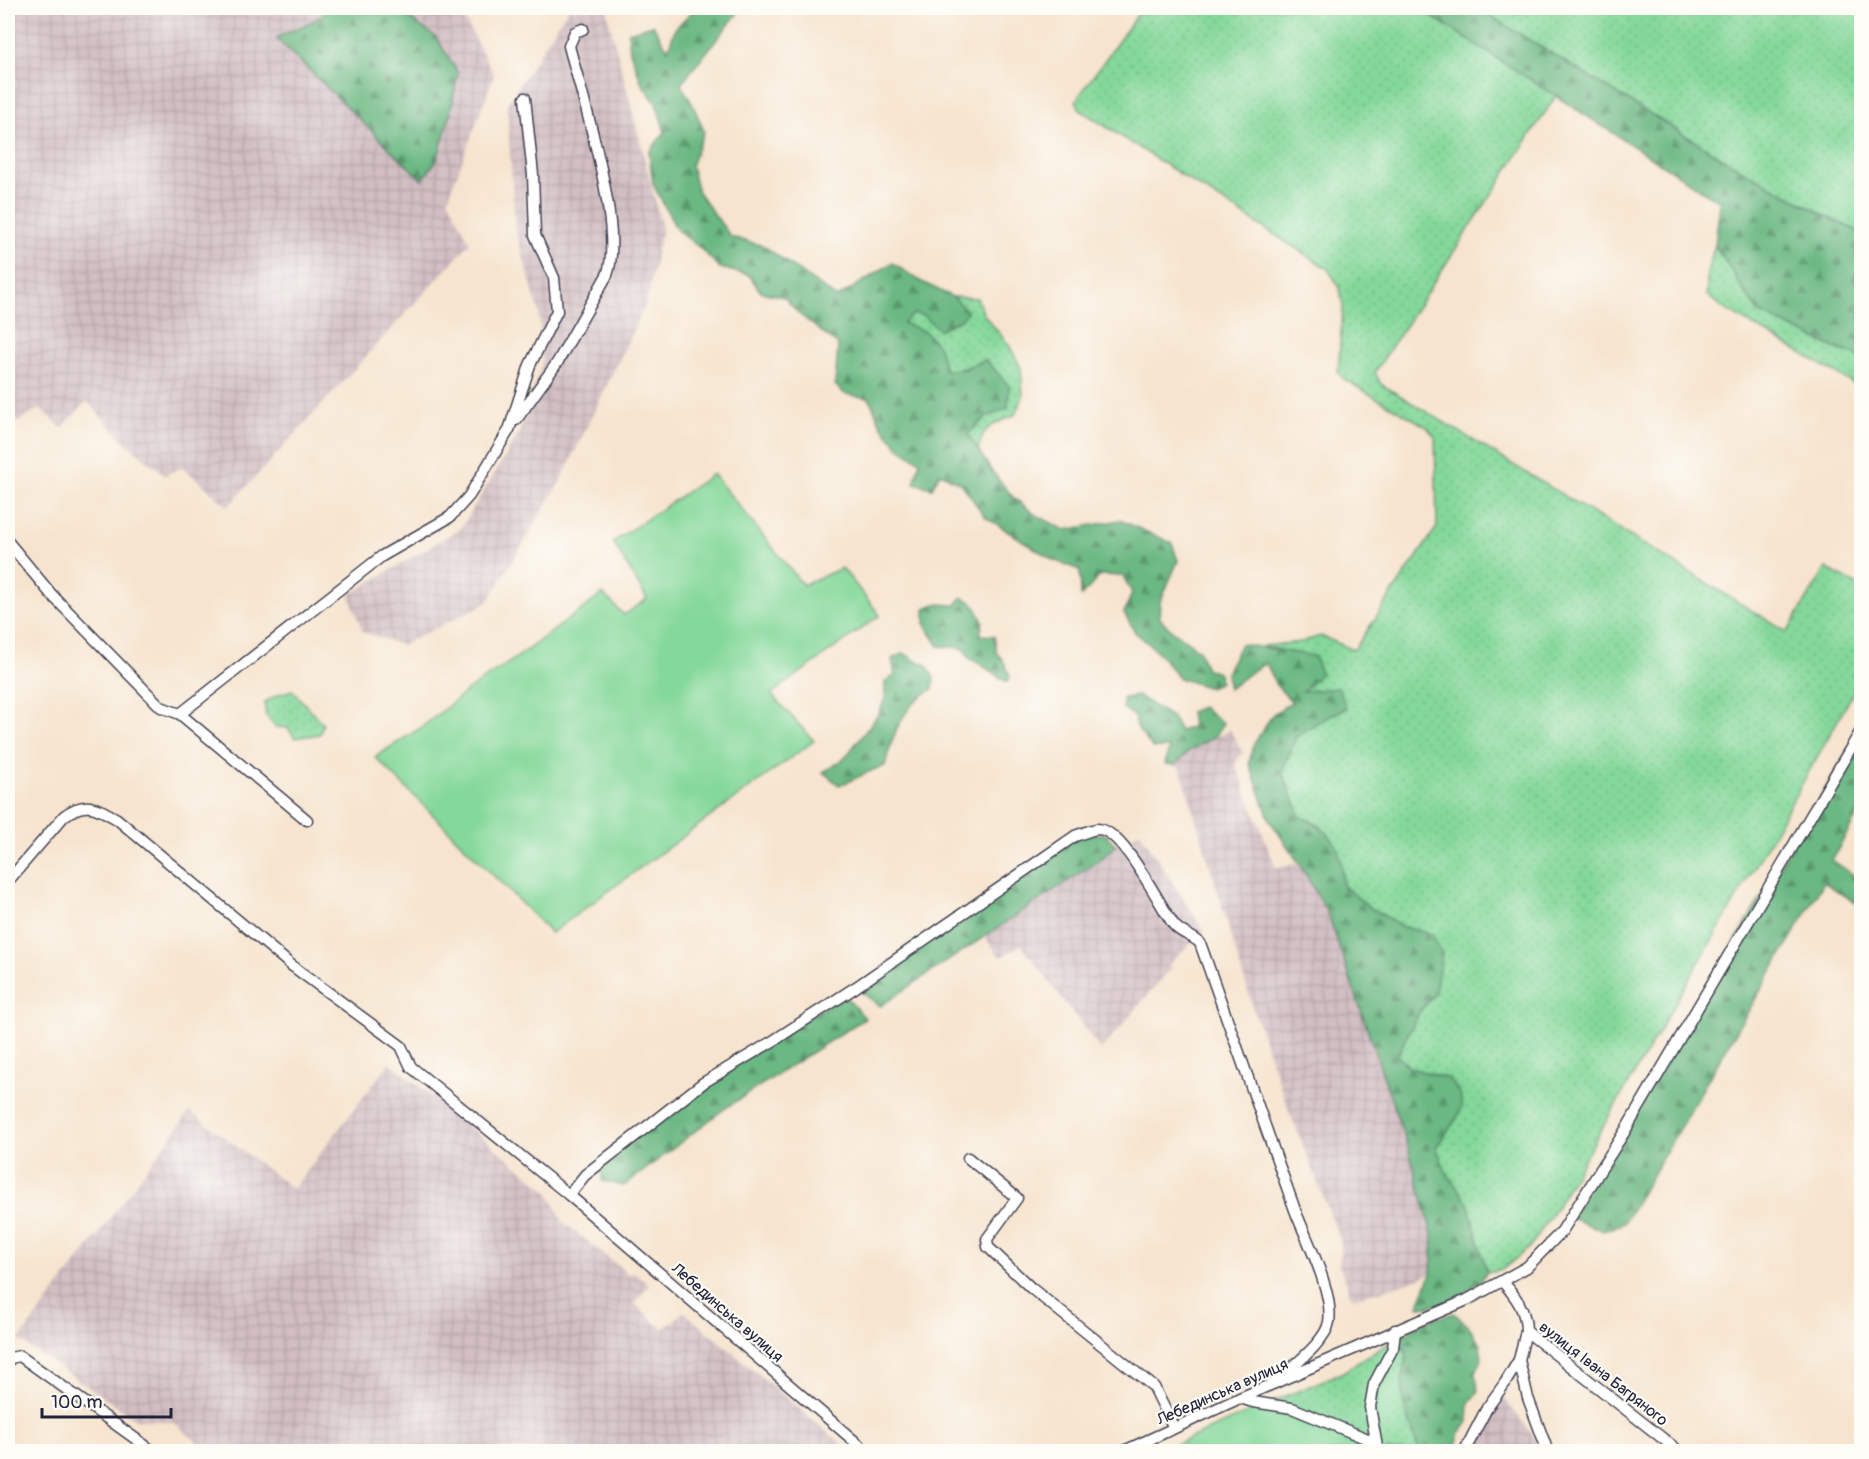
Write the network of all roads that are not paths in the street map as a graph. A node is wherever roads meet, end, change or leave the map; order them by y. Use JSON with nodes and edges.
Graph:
{"nodes":[{"id":1,"x":583,"y":29,"type":"dead end"},
{"id":2,"x":525,"y":98,"type":"dead end"},
{"id":3,"x":509,"y":430,"type":"junction"},
{"id":4,"x":8,"y":542,"type":"edge"},
{"id":5,"x":180,"y":714,"type":"junction"},
{"id":6,"x":1862,"y":729,"type":"edge"},
{"id":7,"x":307,"y":820,"type":"dead end"},
{"id":8,"x":8,"y":881,"type":"edge"},
{"id":9,"x":969,"y":1158,"type":"dead end"},
{"id":10,"x":569,"y":1195,"type":"junction"},
{"id":11,"x":1503,"y":1282,"type":"junction"},
{"id":12,"x":1395,"y":1330,"type":"junction"},
{"id":13,"x":1526,"y":1331,"type":"junction"},
{"id":14,"x":1519,"y":1360,"type":"junction"},
{"id":15,"x":8,"y":1362,"type":"edge"},
{"id":16,"x":1275,"y":1383,"type":"junction"},
{"id":17,"x":1240,"y":1398,"type":"junction"},
{"id":18,"x":1174,"y":1428,"type":"junction"},
{"id":19,"x":1377,"y":1450,"type":"edge"},
{"id":20,"x":154,"y":1452,"type":"edge"},
{"id":21,"x":867,"y":1452,"type":"edge"},
{"id":22,"x":1122,"y":1452,"type":"edge"},
{"id":23,"x":1464,"y":1452,"type":"edge"},
{"id":24,"x":1548,"y":1452,"type":"edge"},
{"id":25,"x":1680,"y":1452,"type":"edge"}],
"edges":[{"from":1,"to":3,"type":"street"},
{"from":2,"to":3,"type":"street"},
{"from":3,"to":5,"type":"street"},
{"from":4,"to":5,"type":"street"},
{"from":5,"to":7,"type":"street"},
{"from":6,"to":11,"type":"street","name":"Лебединська вулиця"},
{"from":8,"to":10,"type":"street","name":"Лебединська вулиця"},
{"from":9,"to":18,"type":"street"},
{"from":10,"to":16,"type":"street"},
{"from":10,"to":21,"type":"street","name":"Лебединська вулиця"},
{"from":11,"to":12,"type":"street","name":"Лебединська вулиця"},
{"from":11,"to":13,"type":"street","name":"вулиця Івана Багряного"},
{"from":12,"to":16,"type":"street","name":"Лебединська вулиця"},
{"from":12,"to":19,"type":"street"},
{"from":13,"to":14,"type":"street"},
{"from":13,"to":25,"type":"street","name":"вулиця Івана Багряного"},
{"from":14,"to":23,"type":"street"},
{"from":14,"to":24,"type":"street"},
{"from":15,"to":20,"type":"street"},
{"from":16,"to":17,"type":"street","name":"Лебединська вулиця"},
{"from":17,"to":18,"type":"street","name":"Лебединська вулиця"},
{"from":17,"to":19,"type":"street"},
{"from":18,"to":22,"type":"street","name":"Лебединська вулиця"}]}
